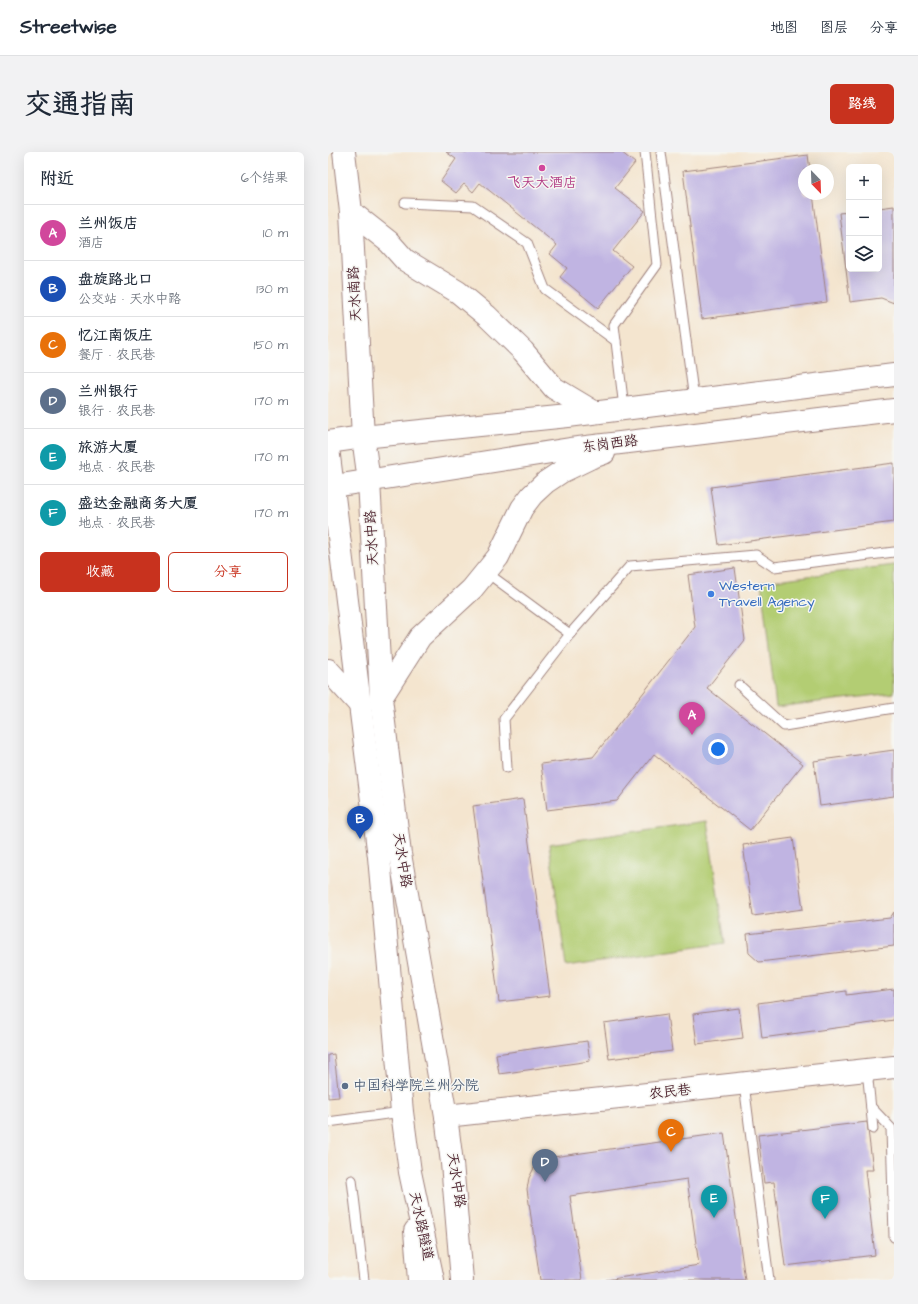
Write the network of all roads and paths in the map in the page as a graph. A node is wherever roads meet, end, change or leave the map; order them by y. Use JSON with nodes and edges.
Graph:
{"nodes":[{"id":1,"x":344,"y":152,"type":"edge"},
{"id":2,"x":645,"y":152,"type":"edge"},
{"id":3,"x":662,"y":152,"type":"edge"},
{"id":4,"x":405,"y":203,"type":"dead end"},
{"id":5,"x":351,"y":212,"type":"junction"},
{"id":6,"x":616,"y":341,"type":"junction"},
{"id":7,"x":894,"y":375,"type":"edge"},
{"id":8,"x":694,"y":400,"type":"junction"},
{"id":9,"x":624,"y":408,"type":"junction"},
{"id":10,"x":894,"y":410,"type":"edge"},
{"id":11,"x":594,"y":412,"type":"junction"},
{"id":12,"x":363,"y":437,"type":"junction"},
{"id":13,"x":670,"y":437,"type":"junction"},
{"id":14,"x":328,"y":442,"type":"edge"},
{"id":15,"x":328,"y":448,"type":"edge"},
{"id":16,"x":369,"y":481,"type":"junction"},
{"id":17,"x":331,"y":487,"type":"edge"},
{"id":18,"x":894,"y":552,"type":"edge"},
{"id":19,"x":486,"y":572,"type":"junction"},
{"id":20,"x":570,"y":634,"type":"junction"},
{"id":21,"x":328,"y":670,"type":"edge"},
{"id":22,"x":740,"y":685,"type":"dead end"},
{"id":23,"x":381,"y":698,"type":"junction"},
{"id":24,"x":361,"y":706,"type":"junction"},
{"id":25,"x":894,"y":708,"type":"edge"},
{"id":26,"x":508,"y":768,"type":"dead end"},
{"id":27,"x":894,"y":1068,"type":"edge"},
{"id":28,"x":867,"y":1070,"type":"junction"},
{"id":29,"x":744,"y":1084,"type":"junction"},
{"id":30,"x":871,"y":1107,"type":"junction"},
{"id":31,"x":402,"y":1112,"type":"junction"},
{"id":32,"x":446,"y":1116,"type":"junction"},
{"id":33,"x":328,"y":1122,"type":"edge"},
{"id":34,"x":873,"y":1129,"type":"dead end"},
{"id":35,"x":452,"y":1163,"type":"junction"},
{"id":36,"x":410,"y":1172,"type":"junction"},
{"id":37,"x":352,"y":1180,"type":"dead end"},
{"id":38,"x":894,"y":1237,"type":"edge"},
{"id":39,"x":364,"y":1280,"type":"edge"},
{"id":40,"x":420,"y":1280,"type":"edge"},
{"id":41,"x":433,"y":1280,"type":"edge"},
{"id":42,"x":462,"y":1280,"type":"edge"},
{"id":43,"x":473,"y":1280,"type":"edge"},
{"id":44,"x":769,"y":1280,"type":"edge"}],
"edges":[{"from":1,"to":5,"type":"main road","name":"天水南路"},
{"from":2,"to":6,"type":"lane"},
{"from":3,"to":8,"type":"lane"},
{"from":4,"to":6,"type":"lane"},
{"from":5,"to":11,"type":"main road"},
{"from":5,"to":12,"type":"main road","name":"天水南路"},
{"from":6,"to":9,"type":"lane"},
{"from":7,"to":8,"type":"main road"},
{"from":8,"to":9,"type":"main road"},
{"from":9,"to":11,"type":"main road"},
{"from":10,"to":13,"type":"main road","name":"东岗西路"},
{"from":11,"to":12,"type":"main road"},
{"from":12,"to":14,"type":"main road"},
{"from":12,"to":16,"type":"main road","name":"天水中路"},
{"from":13,"to":16,"type":"main road","name":"东岗西路"},
{"from":13,"to":19,"type":"main road"},
{"from":15,"to":17,"type":"main road","name":"天水中路"},
{"from":16,"to":17,"type":"main road","name":"东岗西路"},
{"from":16,"to":23,"type":"main road","name":"天水中路"},
{"from":17,"to":24,"type":"main road","name":"天水中路"},
{"from":18,"to":20,"type":"lane"},
{"from":19,"to":20,"type":"lane"},
{"from":19,"to":23,"type":"main road"},
{"from":20,"to":26,"type":"lane"},
{"from":21,"to":24,"type":"main road"},
{"from":22,"to":25,"type":"lane"},
{"from":23,"to":32,"type":"main road","name":"天水中路"},
{"from":24,"to":31,"type":"main road","name":"天水中路"},
{"from":27,"to":28,"type":"main road","name":"农民巷"},
{"from":28,"to":29,"type":"main road","name":"农民巷"},
{"from":28,"to":30,"type":"lane"},
{"from":29,"to":32,"type":"main road","name":"农民巷"},
{"from":29,"to":44,"type":"lane"},
{"from":30,"to":34,"type":"lane"},
{"from":30,"to":38,"type":"lane"},
{"from":31,"to":33,"type":"lane"},
{"from":31,"to":36,"type":"main road","name":"天水中路"},
{"from":32,"to":35,"type":"main road","name":"天水中路"},
{"from":35,"to":42,"type":"main road"},
{"from":35,"to":43,"type":"main road","name":"天水中路"},
{"from":36,"to":40,"type":"main road","name":"天水中路"},
{"from":36,"to":41,"type":"main road","name":"天水路隧道"},
{"from":37,"to":39,"type":"lane"}]}
